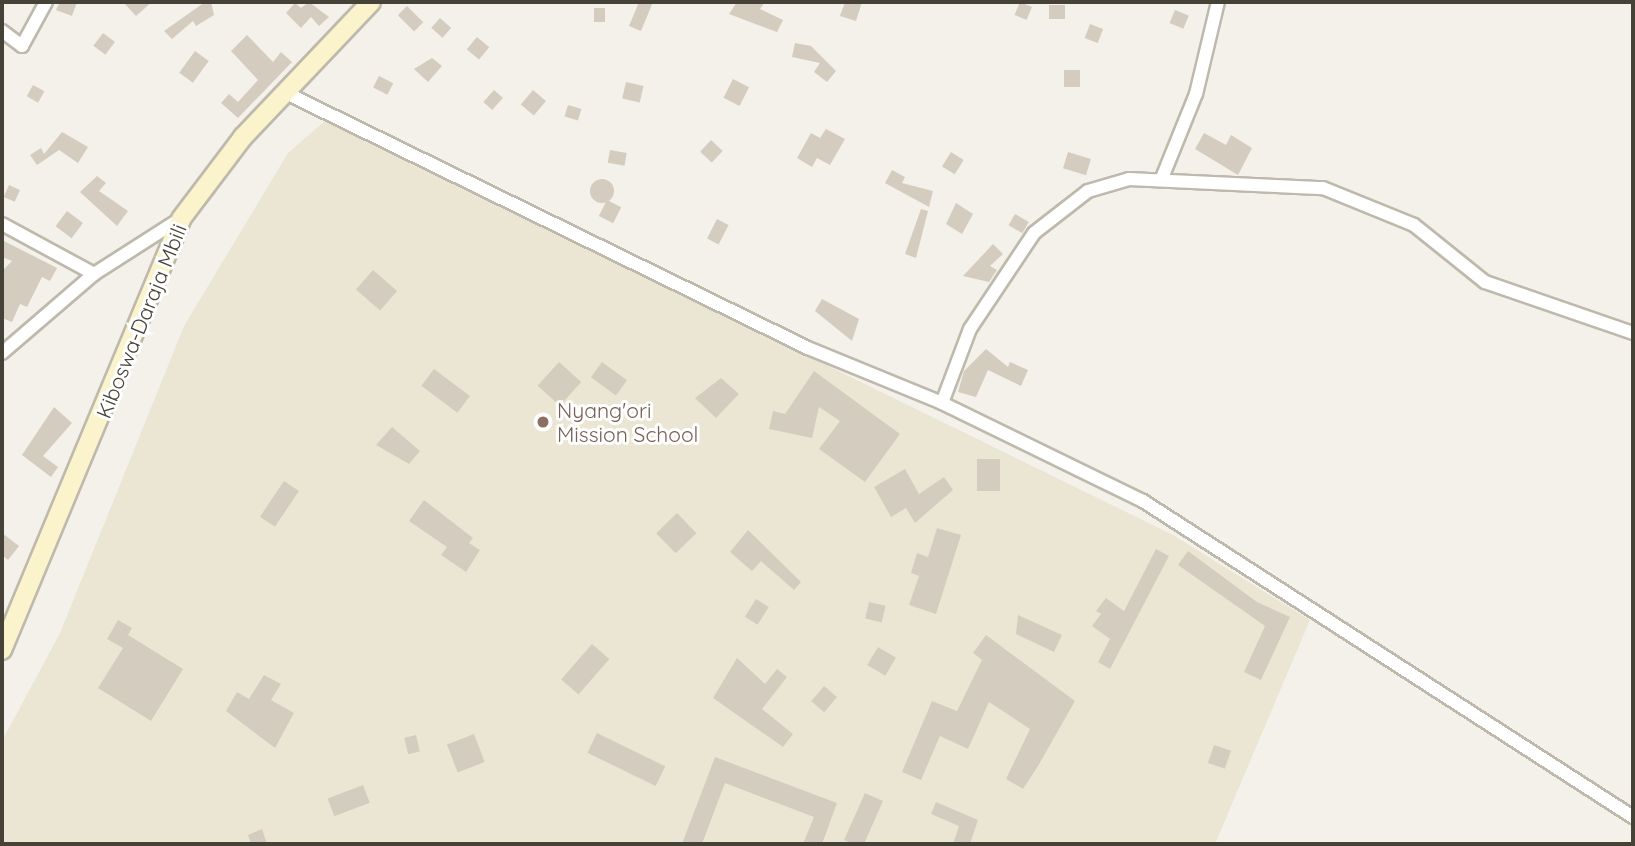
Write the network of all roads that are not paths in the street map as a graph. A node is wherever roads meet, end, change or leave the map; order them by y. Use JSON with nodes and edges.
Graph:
{"nodes":[{"id":1,"x":46,"y":2,"type":"edge"},
{"id":2,"x":1218,"y":2,"type":"edge"},
{"id":3,"x":372,"y":3,"type":"edge"},
{"id":4,"x":2,"y":31,"type":"edge"},
{"id":5,"x":286,"y":93,"type":"junction"},
{"id":6,"x":1162,"y":178,"type":"junction"},
{"id":7,"x":181,"y":219,"type":"junction"},
{"id":8,"x":2,"y":224,"type":"edge"},
{"id":9,"x":94,"y":274,"type":"junction"},
{"id":10,"x":1633,"y":333,"type":"edge"},
{"id":11,"x":2,"y":353,"type":"edge"},
{"id":12,"x":942,"y":403,"type":"junction"},
{"id":13,"x":2,"y":650,"type":"edge"},
{"id":14,"x":1633,"y":817,"type":"edge"}],
"edges":[{"from":1,"to":4,"type":"street"},
{"from":2,"to":6,"type":"street"},
{"from":3,"to":5,"type":"main road","name":"Kiboswa-Daraja Mbili"},
{"from":5,"to":7,"type":"main road","name":"Kiboswa-Daraja Mbili"},
{"from":5,"to":12,"type":"street"},
{"from":6,"to":10,"type":"street"},
{"from":6,"to":12,"type":"street"},
{"from":7,"to":9,"type":"street"},
{"from":7,"to":13,"type":"main road","name":"Kiboswa-Daraja Mbili"},
{"from":8,"to":9,"type":"street"},
{"from":9,"to":11,"type":"street"},
{"from":12,"to":14,"type":"street"}]}
